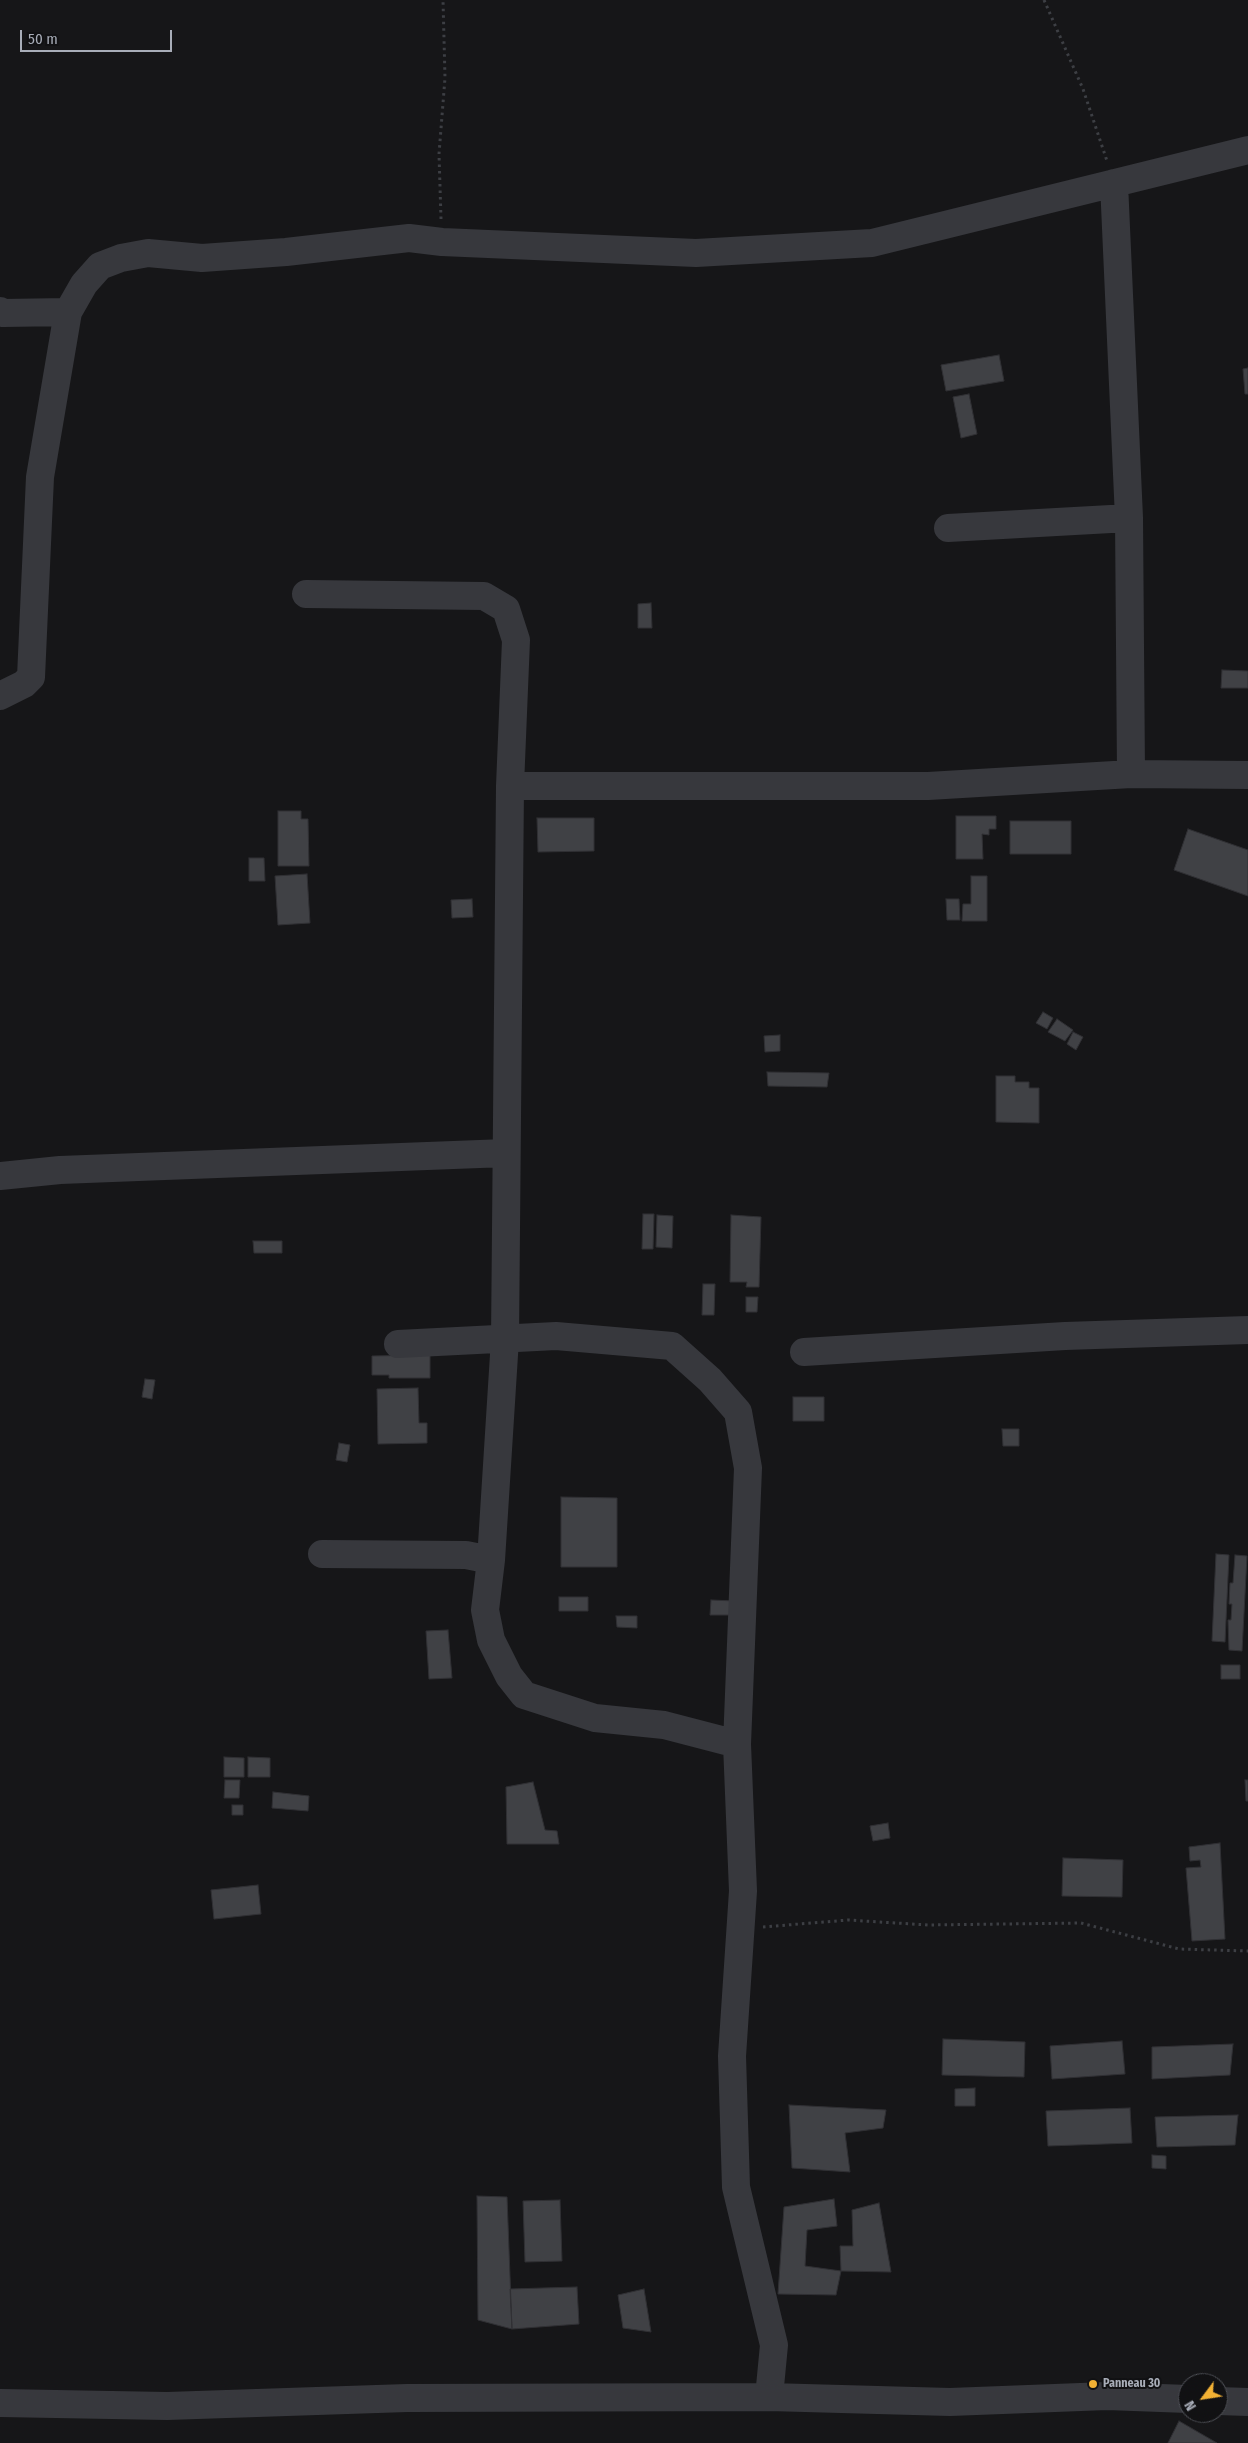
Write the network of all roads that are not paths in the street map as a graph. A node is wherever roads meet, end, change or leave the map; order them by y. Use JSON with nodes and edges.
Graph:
{"nodes":[{"id":1,"x":1248,"y":150,"type":"edge"},
{"id":2,"x":1114,"y":183,"type":"junction"},
{"id":3,"x":0,"y":311,"type":"edge"},
{"id":4,"x":68,"y":312,"type":"junction"},
{"id":5,"x":1129,"y":518,"type":"junction"},
{"id":6,"x":948,"y":528,"type":"dead end"},
{"id":7,"x":306,"y":594,"type":"dead end"},
{"id":8,"x":0,"y":696,"type":"edge"},
{"id":9,"x":1131,"y":774,"type":"junction"},
{"id":10,"x":1248,"y":775,"type":"edge"},
{"id":11,"x":510,"y":786,"type":"junction"},
{"id":12,"x":506,"y":1153,"type":"junction"},
{"id":13,"x":0,"y":1176,"type":"edge"},
{"id":14,"x":1248,"y":1330,"type":"edge"},
{"id":15,"x":505,"y":1339,"type":"junction"},
{"id":16,"x":398,"y":1344,"type":"dead end"},
{"id":17,"x":804,"y":1352,"type":"dead end"},
{"id":18,"x":322,"y":1554,"type":"dead end"},
{"id":19,"x":491,"y":1560,"type":"junction"},
{"id":20,"x":737,"y":1744,"type":"junction"},
{"id":21,"x":769,"y":2397,"type":"junction"},
{"id":22,"x":1178,"y":2399,"type":"edge"},
{"id":23,"x":1228,"y":2401,"type":"edge"},
{"id":24,"x":1248,"y":2402,"type":"edge"},
{"id":25,"x":0,"y":2403,"type":"edge"}],
"edges":[{"from":1,"to":2,"type":"street"},
{"from":2,"to":4,"type":"street"},
{"from":2,"to":5,"type":"street"},
{"from":3,"to":4,"type":"street"},
{"from":4,"to":8,"type":"street"},
{"from":5,"to":6,"type":"street"},
{"from":5,"to":9,"type":"street"},
{"from":7,"to":11,"type":"street"},
{"from":9,"to":10,"type":"street"},
{"from":9,"to":11,"type":"street"},
{"from":11,"to":12,"type":"street"},
{"from":12,"to":13,"type":"street"},
{"from":12,"to":15,"type":"street"},
{"from":14,"to":17,"type":"street"},
{"from":15,"to":16,"type":"street"},
{"from":15,"to":19,"type":"street"},
{"from":15,"to":20,"type":"street"},
{"from":18,"to":19,"type":"street"},
{"from":19,"to":20,"type":"street"},
{"from":20,"to":21,"type":"street"},
{"from":21,"to":22,"type":"street"},
{"from":21,"to":25,"type":"street"},
{"from":23,"to":24,"type":"street"}]}
